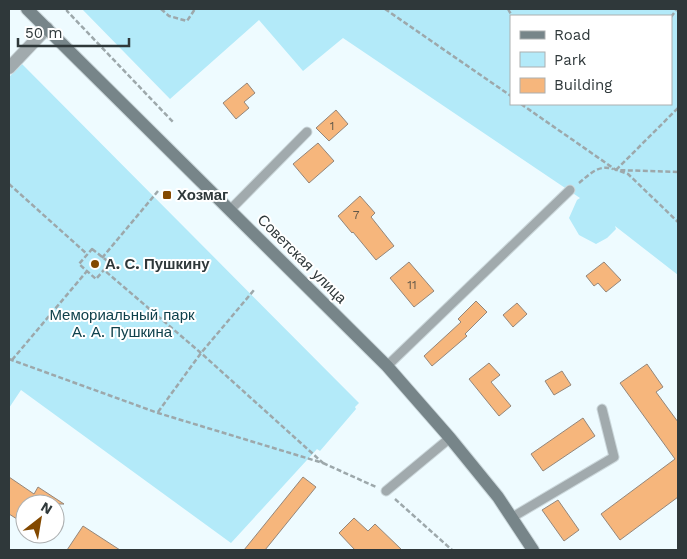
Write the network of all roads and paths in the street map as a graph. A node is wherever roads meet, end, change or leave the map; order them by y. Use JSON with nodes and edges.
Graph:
{"nodes":[{"id":1,"x":27,"y":9,"type":"edge"},
{"id":2,"x":67,"y":9,"type":"edge"},
{"id":3,"x":161,"y":9,"type":"edge"},
{"id":4,"x":195,"y":9,"type":"edge"},
{"id":5,"x":385,"y":9,"type":"edge"},
{"id":6,"x":47,"y":28,"type":"junction"},
{"id":7,"x":9,"y":68,"type":"edge"},
{"id":8,"x":510,"y":95,"type":"edge"},
{"id":9,"x":522,"y":105,"type":"edge"},
{"id":10,"x":678,"y":108,"type":"edge"},
{"id":11,"x":174,"y":123,"type":"dead end"},
{"id":12,"x":307,"y":132,"type":"dead end"},
{"id":13,"x":616,"y":170,"type":"junction"},
{"id":14,"x":678,"y":172,"type":"edge"},
{"id":15,"x":9,"y":184,"type":"edge"},
{"id":16,"x":570,"y":190,"type":"joint"},
{"id":17,"x":158,"y":191,"type":"dead end"},
{"id":18,"x":230,"y":210,"type":"junction"},
{"id":19,"x":678,"y":222,"type":"edge"},
{"id":20,"x":87,"y":254,"type":"junction"},
{"id":21,"x":102,"y":258,"type":"junction"},
{"id":22,"x":104,"y":270,"type":"junction"},
{"id":23,"x":87,"y":271,"type":"junction"},
{"id":24,"x":254,"y":290,"type":"dead end"},
{"id":25,"x":201,"y":353,"type":"junction"},
{"id":26,"x":11,"y":359,"type":"edge"},
{"id":27,"x":387,"y":366,"type":"junction"},
{"id":28,"x":602,"y":409,"type":"dead end"},
{"id":29,"x":158,"y":413,"type":"junction"},
{"id":30,"x":450,"y":438,"type":"junction"},
{"id":31,"x":386,"y":491,"type":"dead end"},
{"id":32,"x":511,"y":518,"type":"junction"},
{"id":33,"x":532,"y":550,"type":"edge"}],
"edges":[{"from":1,"to":6,"type":"main road","name":"Советская улица"},
{"from":2,"to":11,"type":"path"},
{"from":3,"to":4,"type":"path"},
{"from":5,"to":8,"type":"path"},
{"from":6,"to":7,"type":"street"},
{"from":6,"to":18,"type":"main road","name":"Советская улица"},
{"from":9,"to":13,"type":"path"},
{"from":10,"to":13,"type":"path"},
{"from":12,"to":18,"type":"lane"},
{"from":13,"to":14,"type":"path"},
{"from":13,"to":16,"type":"path"},
{"from":13,"to":19,"type":"path"},
{"from":15,"to":20,"type":"path"},
{"from":16,"to":27,"type":"lane"},
{"from":17,"to":21,"type":"path"},
{"from":18,"to":27,"type":"main road","name":"Советская улица"},
{"from":20,"to":21,"type":"path"},
{"from":20,"to":23,"type":"path"},
{"from":21,"to":22,"type":"path"},
{"from":22,"to":23,"type":"path"},
{"from":22,"to":25,"type":"path"},
{"from":23,"to":26,"type":"path"},
{"from":24,"to":25,"type":"path"},
{"from":25,"to":29,"type":"path"},
{"from":25,"to":29,"type":"path"},
{"from":26,"to":29,"type":"path"},
{"from":27,"to":30,"type":"main road","name":"Советская улица"},
{"from":28,"to":32,"type":"lane"},
{"from":30,"to":31,"type":"lane"},
{"from":30,"to":32,"type":"main road","name":"Советская улица"},
{"from":32,"to":33,"type":"main road","name":"Советская улица"}]}
